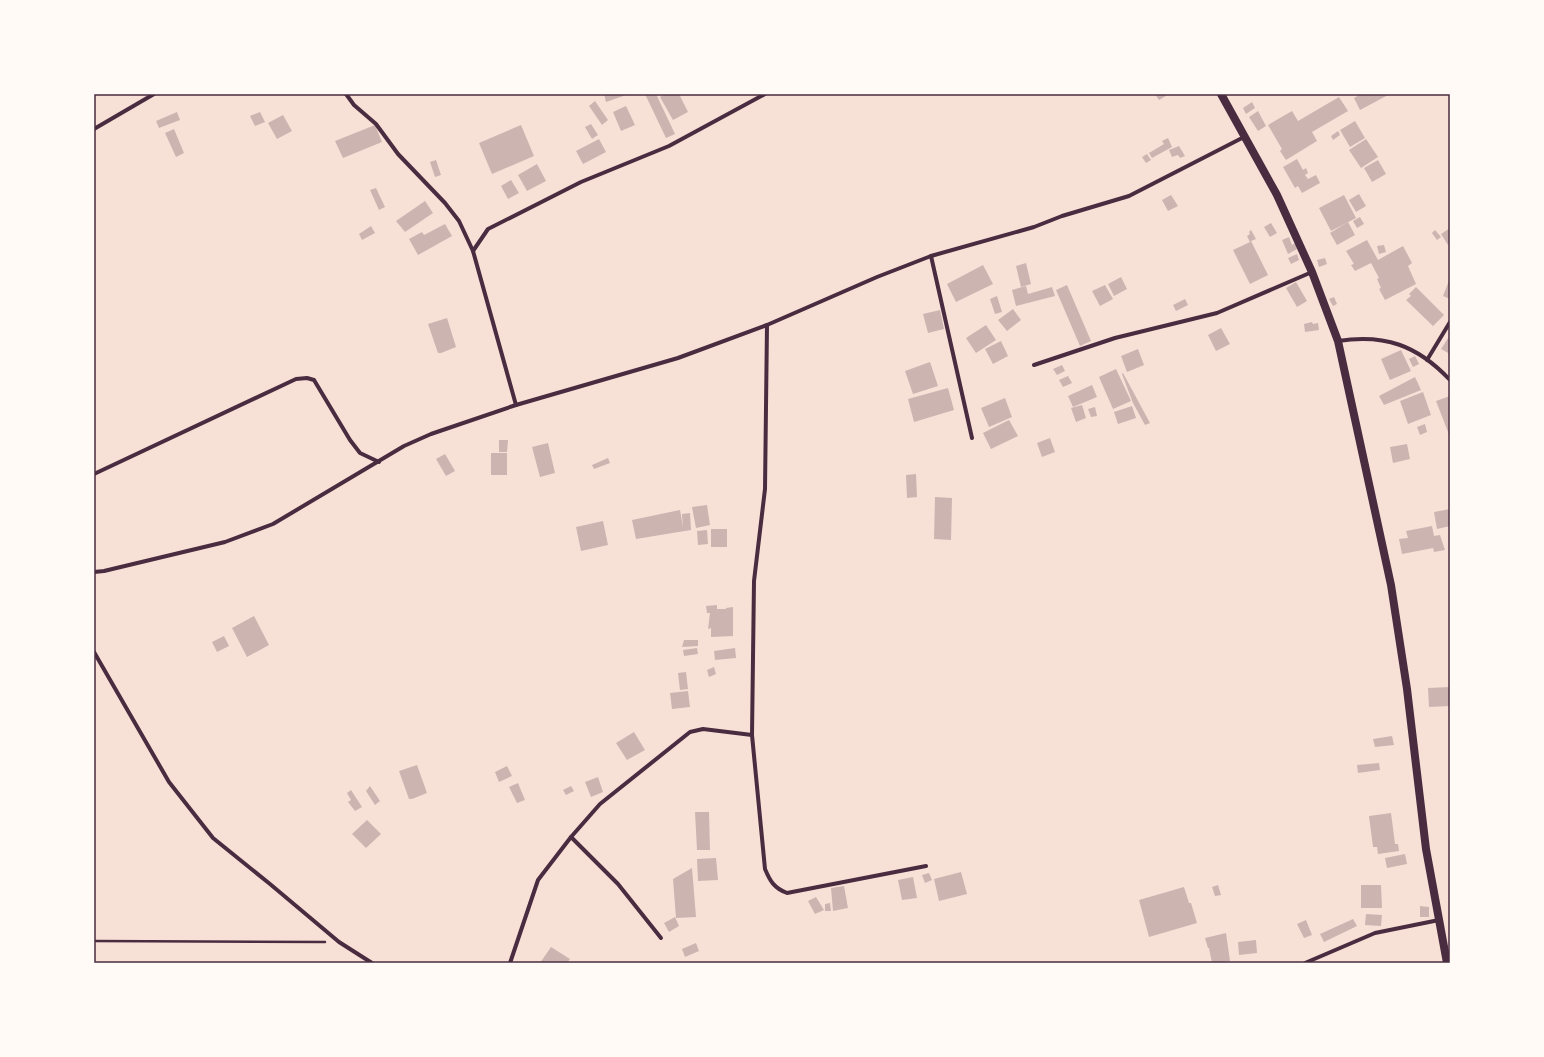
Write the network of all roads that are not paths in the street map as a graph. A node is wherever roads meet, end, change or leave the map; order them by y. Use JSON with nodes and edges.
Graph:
{"nodes":[{"id":1,"x":154,"y":94,"type":"edge"},
{"id":2,"x":346,"y":94,"type":"edge"},
{"id":3,"x":765,"y":94,"type":"edge"},
{"id":4,"x":1221,"y":94,"type":"edge"},
{"id":5,"x":94,"y":129,"type":"edge"},
{"id":6,"x":1244,"y":137,"type":"junction"},
{"id":7,"x":473,"y":252,"type":"junction"},
{"id":8,"x":931,"y":256,"type":"junction"},
{"id":9,"x":1312,"y":272,"type":"junction"},
{"id":10,"x":1450,"y":322,"type":"edge"},
{"id":11,"x":767,"y":325,"type":"junction"},
{"id":12,"x":1338,"y":341,"type":"junction"},
{"id":13,"x":1427,"y":360,"type":"junction"},
{"id":14,"x":1034,"y":365,"type":"dead end"},
{"id":15,"x":1450,"y":380,"type":"edge"},
{"id":16,"x":516,"y":405,"type":"junction"},
{"id":17,"x":972,"y":438,"type":"dead end"},
{"id":18,"x":379,"y":462,"type":"junction"},
{"id":19,"x":94,"y":474,"type":"edge"},
{"id":20,"x":94,"y":572,"type":"edge"},
{"id":21,"x":94,"y":652,"type":"edge"},
{"id":22,"x":752,"y":735,"type":"junction"},
{"id":23,"x":570,"y":837,"type":"junction"},
{"id":24,"x":926,"y":866,"type":"dead end"},
{"id":25,"x":1439,"y":920,"type":"junction"},
{"id":26,"x":661,"y":938,"type":"dead end"},
{"id":27,"x":372,"y":963,"type":"edge"},
{"id":28,"x":510,"y":963,"type":"edge"},
{"id":29,"x":1305,"y":963,"type":"edge"},
{"id":30,"x":1447,"y":963,"type":"edge"}],
"edges":[{"from":1,"to":5,"type":"street"},
{"from":2,"to":7,"type":"street"},
{"from":3,"to":7,"type":"street"},
{"from":4,"to":6,"type":"main road"},
{"from":6,"to":8,"type":"street"},
{"from":6,"to":9,"type":"main road"},
{"from":7,"to":16,"type":"street"},
{"from":8,"to":11,"type":"street"},
{"from":8,"to":17,"type":"street"},
{"from":9,"to":12,"type":"main road"},
{"from":9,"to":14,"type":"street"},
{"from":10,"to":13,"type":"street"},
{"from":11,"to":16,"type":"street"},
{"from":11,"to":22,"type":"street"},
{"from":12,"to":13,"type":"street"},
{"from":12,"to":25,"type":"main road"},
{"from":13,"to":15,"type":"street"},
{"from":16,"to":18,"type":"street"},
{"from":18,"to":19,"type":"street"},
{"from":18,"to":20,"type":"street"},
{"from":21,"to":27,"type":"street"},
{"from":22,"to":23,"type":"street"},
{"from":22,"to":24,"type":"street"},
{"from":23,"to":26,"type":"street"},
{"from":23,"to":28,"type":"street"},
{"from":25,"to":29,"type":"street"},
{"from":25,"to":30,"type":"main road"}]}
